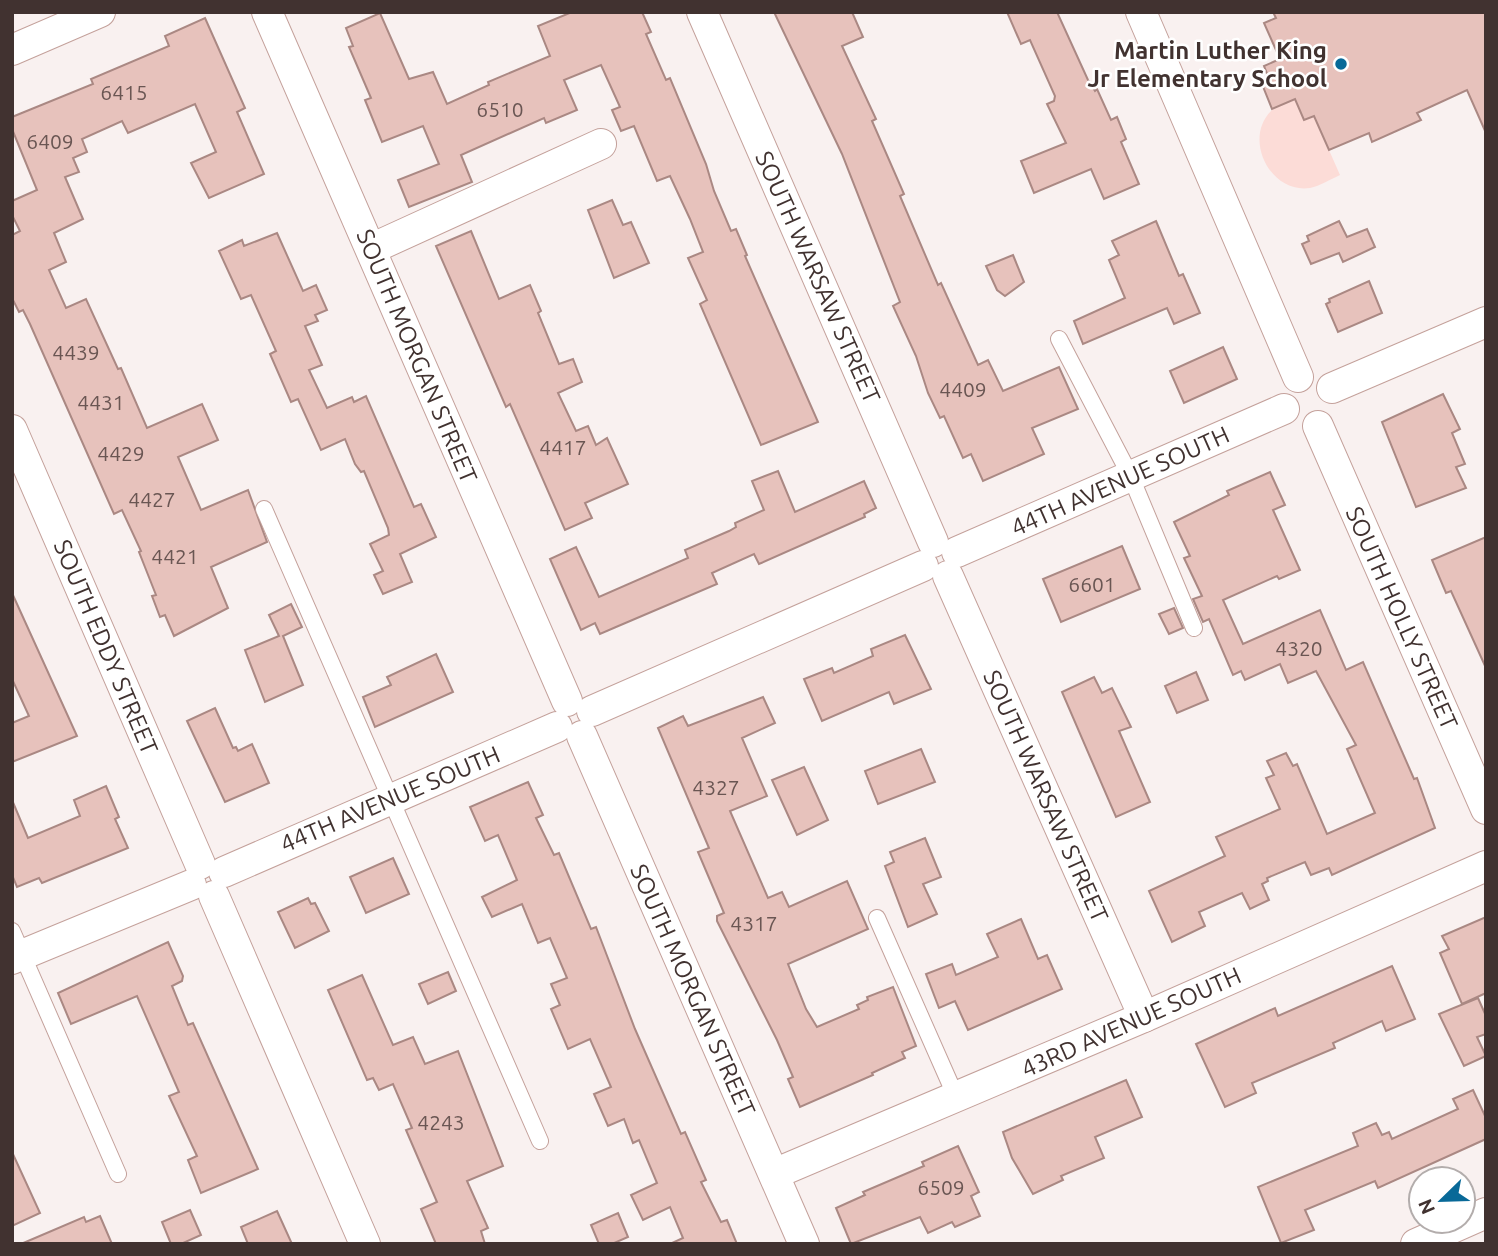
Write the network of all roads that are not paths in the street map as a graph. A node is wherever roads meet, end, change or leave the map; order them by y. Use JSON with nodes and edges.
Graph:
{"nodes":[{"id":1,"x":100,"y":12,"type":"edge"},
{"id":2,"x":267,"y":12,"type":"edge"},
{"id":3,"x":702,"y":12,"type":"edge"},
{"id":4,"x":1141,"y":12,"type":"edge"},
{"id":5,"x":12,"y":50,"type":"edge"},
{"id":6,"x":601,"y":144,"type":"dead end"},
{"id":7,"x":371,"y":249,"type":"junction"},
{"id":8,"x":1486,"y":322,"type":"edge"},
{"id":9,"x":1059,"y":339,"type":"dead end"},
{"id":10,"x":1298,"y":377,"type":"junction"},
{"id":11,"x":1332,"y":388,"type":"junction"},
{"id":12,"x":1284,"y":409,"type":"junction"},
{"id":13,"x":1318,"y":426,"type":"junction"},
{"id":14,"x":12,"y":430,"type":"edge"},
{"id":15,"x":1131,"y":477,"type":"junction"},
{"id":16,"x":264,"y":509,"type":"dead end"},
{"id":17,"x":940,"y":559,"type":"junction"},
{"id":18,"x":1194,"y":628,"type":"dead end"},
{"id":19,"x":574,"y":719,"type":"junction"},
{"id":20,"x":391,"y":798,"type":"junction"},
{"id":21,"x":1486,"y":810,"type":"edge"},
{"id":22,"x":1486,"y":866,"type":"edge"},
{"id":23,"x":207,"y":879,"type":"junction"},
{"id":24,"x":877,"y":918,"type":"dead end"},
{"id":25,"x":16,"y":948,"type":"edge"},
{"id":26,"x":1144,"y":1017,"type":"junction"},
{"id":27,"x":956,"y":1097,"type":"junction"},
{"id":28,"x":540,"y":1141,"type":"dead end"},
{"id":29,"x":118,"y":1174,"type":"dead end"},
{"id":30,"x":774,"y":1174,"type":"junction"},
{"id":31,"x":1483,"y":1220,"type":"edge"},
{"id":32,"x":365,"y":1244,"type":"edge"},
{"id":33,"x":804,"y":1244,"type":"edge"},
{"id":34,"x":1416,"y":1244,"type":"edge"}],
"edges":[{"from":1,"to":5,"type":"street"},
{"from":2,"to":7,"type":"street","name":"SOUTH MORGAN STREET"},
{"from":3,"to":17,"type":"street","name":"SOUTH WARSAW STREET"},
{"from":4,"to":10,"type":"street"},
{"from":6,"to":7,"type":"street"},
{"from":7,"to":19,"type":"street","name":"SOUTH MORGAN STREET"},
{"from":8,"to":11,"type":"street"},
{"from":9,"to":15,"type":"lane"},
{"from":10,"to":11,"type":"street"},
{"from":10,"to":12,"type":"street"},
{"from":11,"to":13,"type":"street"},
{"from":12,"to":13,"type":"street"},
{"from":12,"to":15,"type":"street","name":"44TH AVENUE SOUTH"},
{"from":13,"to":21,"type":"street","name":"SOUTH HOLLY STREET"},
{"from":14,"to":23,"type":"street","name":"SOUTH EDDY STREET"},
{"from":15,"to":17,"type":"street","name":"44TH AVENUE SOUTH"},
{"from":15,"to":18,"type":"lane"},
{"from":16,"to":20,"type":"lane"},
{"from":17,"to":19,"type":"street","name":"44TH AVENUE SOUTH"},
{"from":17,"to":26,"type":"street","name":"SOUTH WARSAW STREET"},
{"from":19,"to":20,"type":"street","name":"44TH AVENUE SOUTH"},
{"from":19,"to":30,"type":"street","name":"SOUTH MORGAN STREET"},
{"from":20,"to":23,"type":"street","name":"44TH AVENUE SOUTH"},
{"from":20,"to":28,"type":"lane"},
{"from":22,"to":26,"type":"street","name":"43RD AVENUE SOUTH"},
{"from":23,"to":25,"type":"street","name":"44TH AVENUE SOUTH"},
{"from":23,"to":32,"type":"street","name":"SOUTH EDDY STREET"},
{"from":24,"to":27,"type":"lane"},
{"from":25,"to":29,"type":"lane"},
{"from":26,"to":27,"type":"street","name":"43RD AVENUE SOUTH"},
{"from":27,"to":30,"type":"street","name":"43RD AVENUE SOUTH"},
{"from":30,"to":33,"type":"street","name":"SOUTH MORGAN STREET"},
{"from":31,"to":34,"type":"street"}]}
